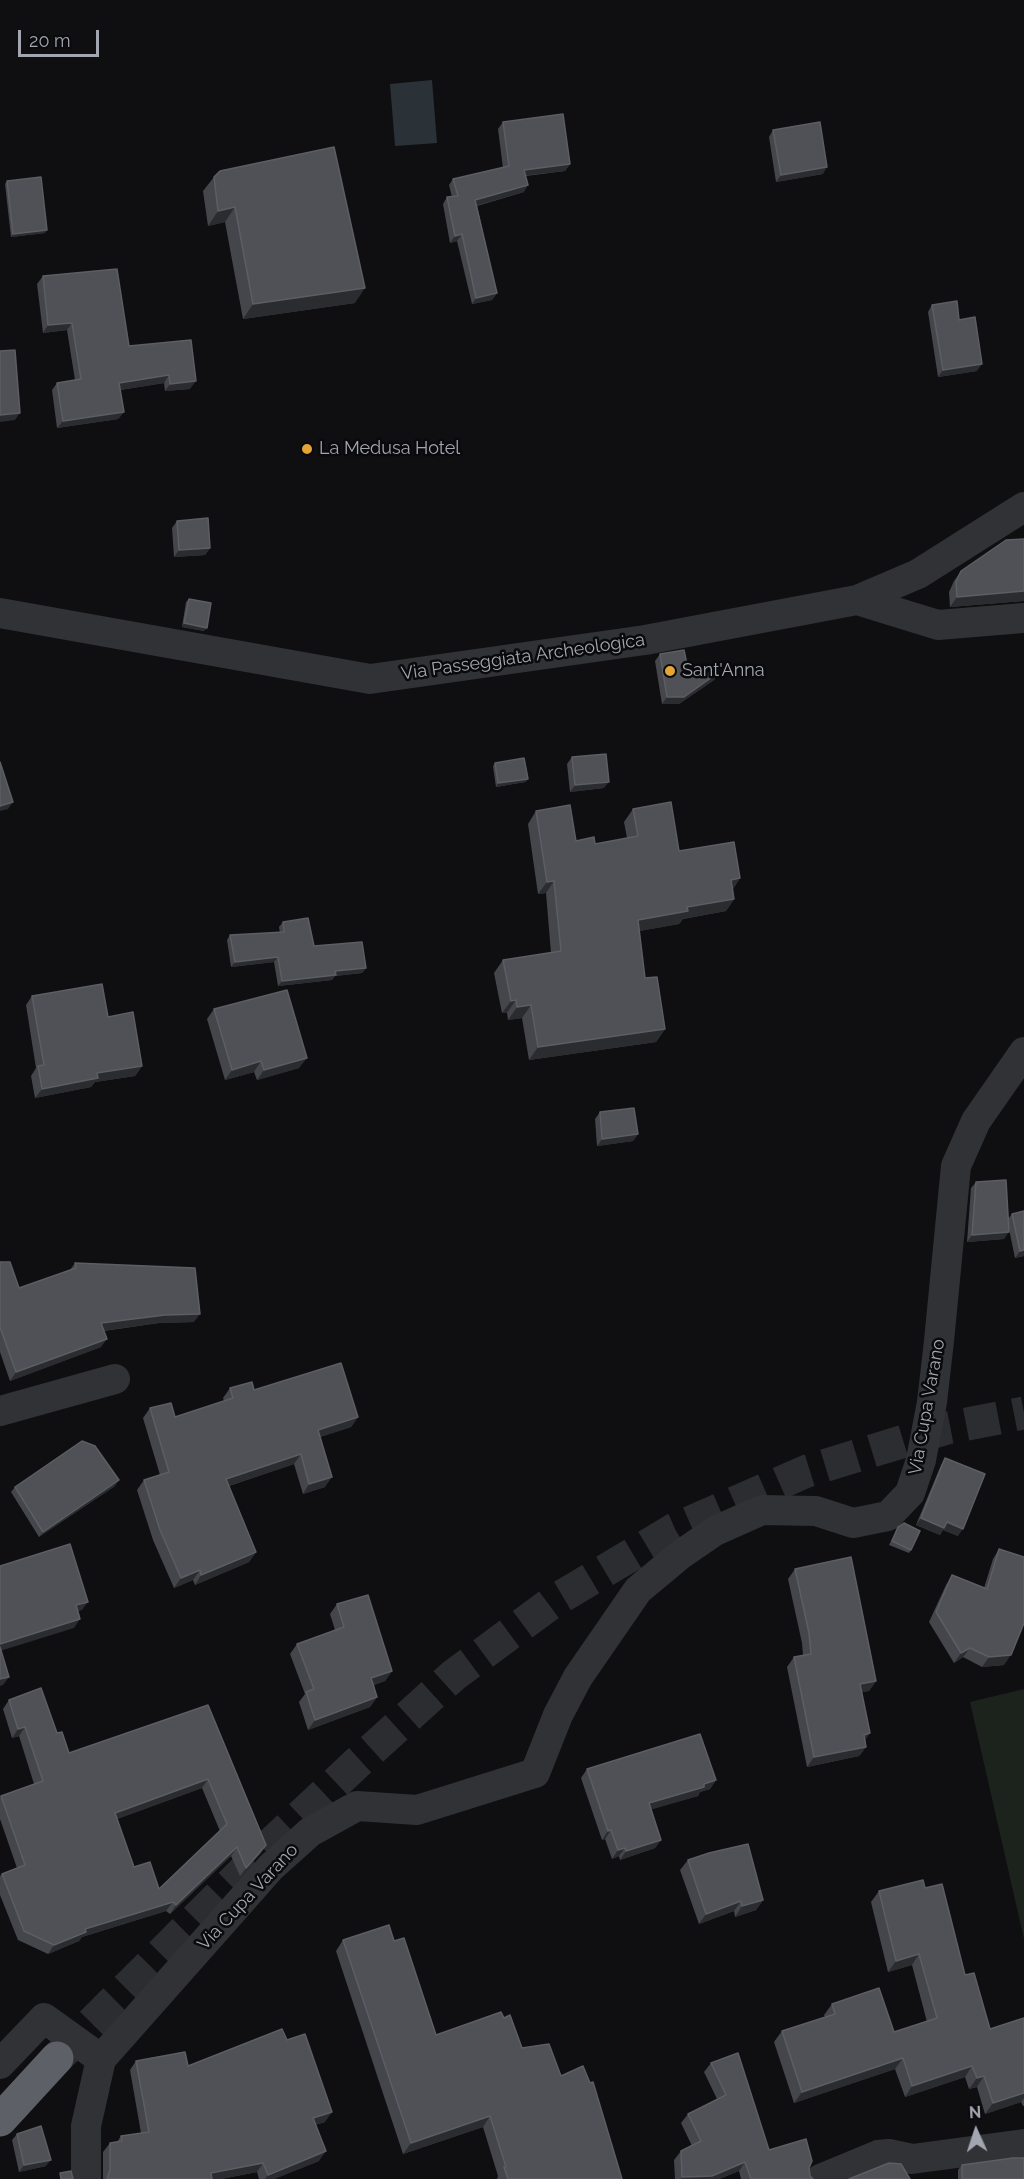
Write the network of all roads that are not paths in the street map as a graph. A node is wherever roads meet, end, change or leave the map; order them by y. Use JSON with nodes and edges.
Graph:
{"nodes":[{"id":1,"x":1024,"y":507,"type":"edge"},
{"id":2,"x":856,"y":600,"type":"junction"},
{"id":3,"x":0,"y":613,"type":"edge"},
{"id":4,"x":1024,"y":618,"type":"edge"},
{"id":5,"x":1024,"y":1052,"type":"edge"},
{"id":6,"x":115,"y":1379,"type":"dead end"},
{"id":7,"x":0,"y":1411,"type":"edge"},
{"id":8,"x":57,"y":2058,"type":"tunnel mouth"},
{"id":9,"x":101,"y":2059,"type":"junction"},
{"id":10,"x":0,"y":2064,"type":"edge"},
{"id":11,"x":0,"y":2120,"type":"edge"},
{"id":12,"x":1024,"y":2144,"type":"edge"},
{"id":13,"x":86,"y":2179,"type":"edge"},
{"id":14,"x":820,"y":2179,"type":"edge"}],
"edges":[{"from":1,"to":2,"type":"street","name":"Via Passeggiata Archeologica"},
{"from":2,"to":3,"type":"street","name":"Via Passeggiata Archeologica"},
{"from":2,"to":4,"type":"street"},
{"from":5,"to":9,"type":"street","name":"Via Cupa Varano"},
{"from":6,"to":7,"type":"street"},
{"from":8,"to":11,"type":"highway"},
{"from":9,"to":10,"type":"street"},
{"from":9,"to":13,"type":"street","name":"Via Cupa Varano"},
{"from":12,"to":14,"type":"street"}]}
